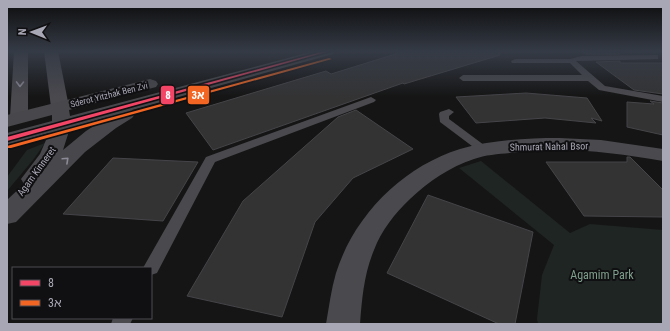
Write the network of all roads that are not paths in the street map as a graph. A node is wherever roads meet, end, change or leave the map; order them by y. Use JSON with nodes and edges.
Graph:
{"nodes":[{"id":1,"x":20,"y":66,"type":"edge"},
{"id":2,"x":53,"y":66,"type":"edge"},
{"id":3,"x":229,"y":66,"type":"edge"},
{"id":4,"x":271,"y":66,"type":"edge"},
{"id":5,"x":576,"y":66,"type":"edge"},
{"id":6,"x":463,"y":78,"type":"dead end"},
{"id":7,"x":589,"y":78,"type":"junction"},
{"id":8,"x":166,"y":95,"type":"junction"},
{"id":9,"x":663,"y":99,"type":"edge"},
{"id":10,"x":371,"y":100,"type":"dead end"},
{"id":11,"x":449,"y":112,"type":"dead end"},
{"id":12,"x":61,"y":116,"type":"junction"},
{"id":13,"x":14,"y":128,"type":"edge"},
{"id":14,"x":484,"y":150,"type":"junction"},
{"id":15,"x":663,"y":156,"type":"edge"},
{"id":16,"x":7,"y":157,"type":"edge"},
{"id":17,"x":7,"y":209,"type":"edge"},
{"id":18,"x":7,"y":216,"type":"edge"},
{"id":19,"x":152,"y":267,"type":"edge"},
{"id":20,"x":343,"y":324,"type":"edge"}],
"edges":[{"from":1,"to":13,"type":"street","one_way":true},
{"from":2,"to":12,"type":"street"},
{"from":3,"to":12,"type":"main road","name":"Sderot Yitzhak Ben Zvi"},
{"from":4,"to":8,"type":"main road","name":"Sderot Yitzhak Ben Zvi"},
{"from":5,"to":7,"type":"lane"},
{"from":6,"to":7,"type":"lane"},
{"from":7,"to":9,"type":"lane"},
{"from":8,"to":12,"type":"main road","name":"Sderot Yitzhak Ben Zvi"},
{"from":18,"to":8,"type":"main road","one_way":true},
{"from":10,"to":19,"type":"lane"},
{"from":11,"to":14,"type":"lane"},
{"from":12,"to":13,"type":"main road","name":"Sderot Yitzhak Ben Zvi"},
{"from":12,"to":17,"type":"main road","name":"Agam Kinneret"},
{"from":13,"to":16,"type":"main road"},
{"from":14,"to":15,"type":"street","name":"Shmurat Nahal Bsor"},
{"from":14,"to":20,"type":"street","name":"Shmurat Nahal Bsor"}]}
